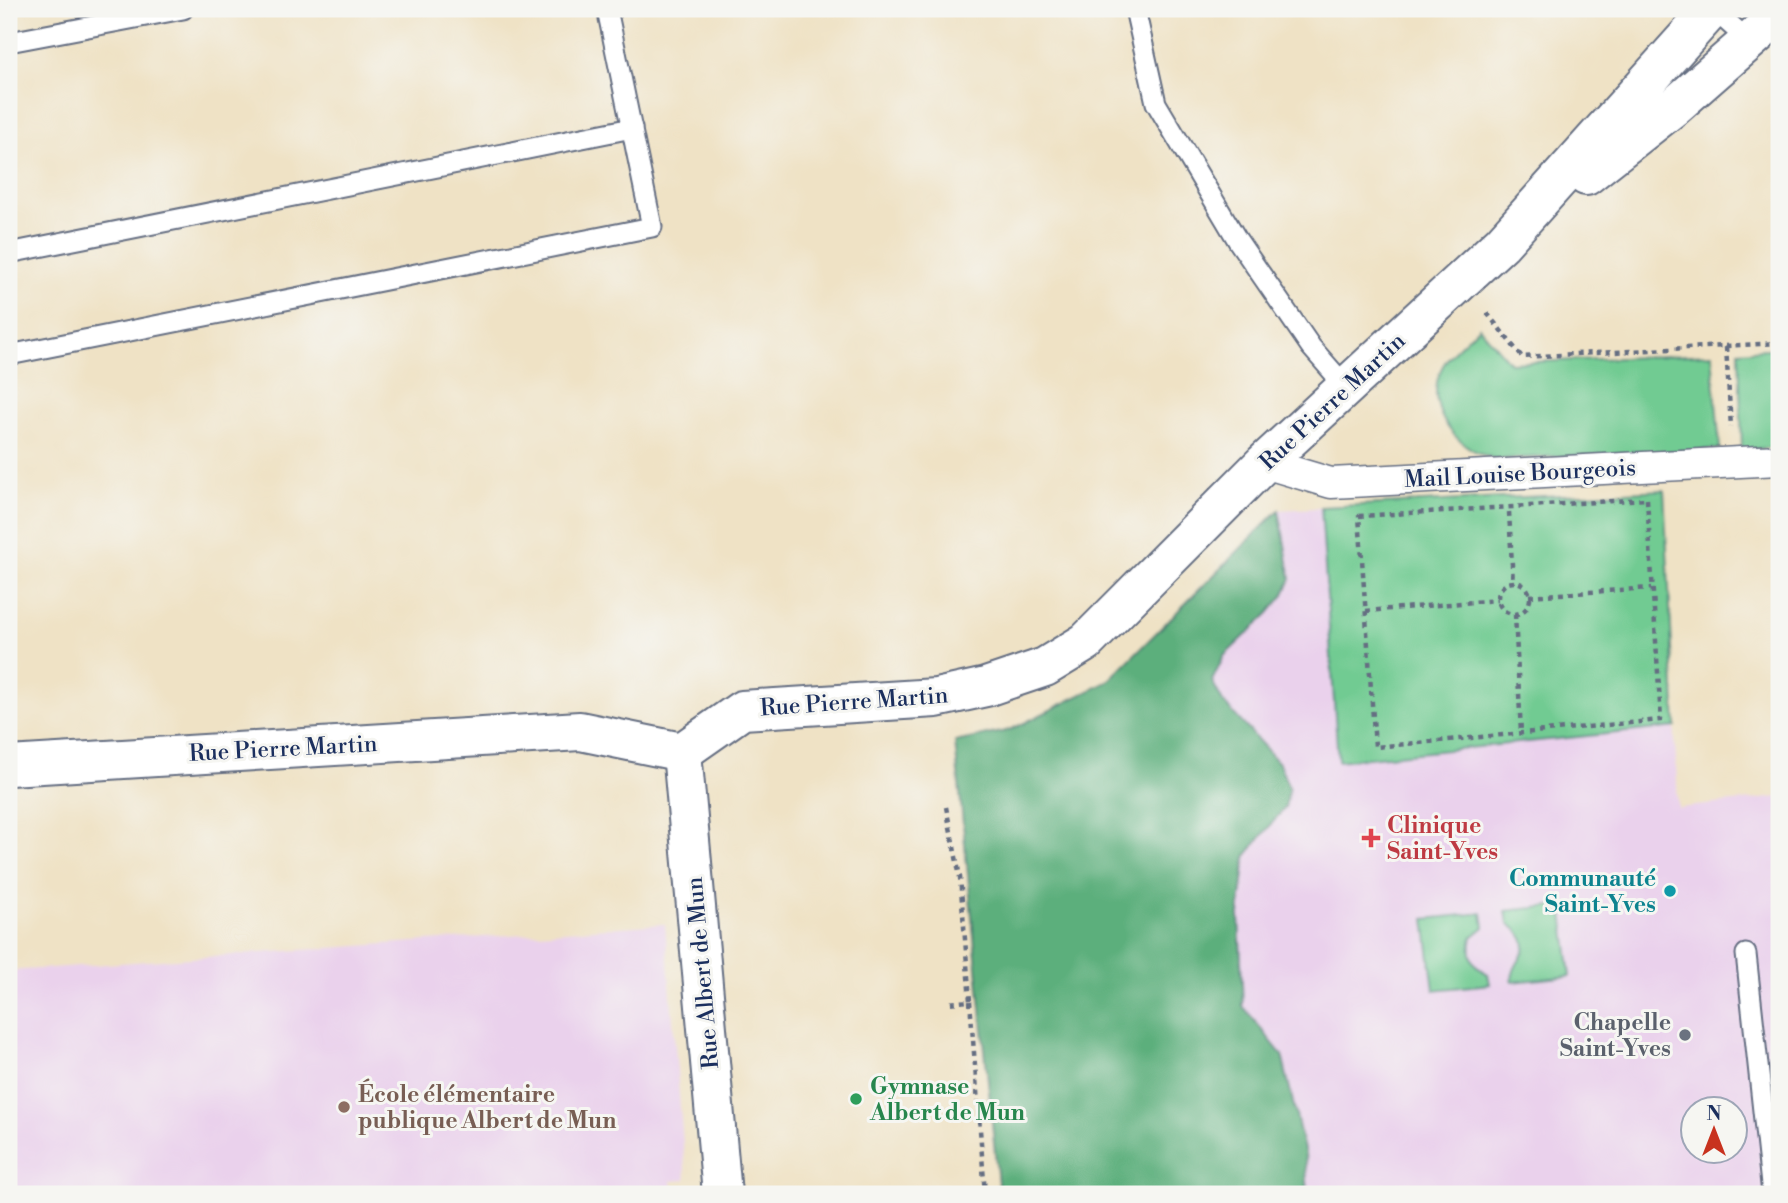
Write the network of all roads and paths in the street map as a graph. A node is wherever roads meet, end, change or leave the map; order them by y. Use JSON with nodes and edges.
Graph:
{"nodes":[{"id":1,"x":183,"y":9,"type":"edge"},
{"id":2,"x":607,"y":9,"type":"edge"},
{"id":3,"x":1135,"y":9,"type":"edge"},
{"id":4,"x":1713,"y":9,"type":"edge"},
{"id":5,"x":1779,"y":15,"type":"edge"},
{"id":6,"x":1749,"y":41,"type":"junction"},
{"id":7,"x":9,"y":42,"type":"edge"},
{"id":8,"x":632,"y":128,"type":"junction"},
{"id":9,"x":1502,"y":243,"type":"junction"},
{"id":10,"x":9,"y":253,"type":"edge"},
{"id":11,"x":1490,"y":317,"type":"dead end"},
{"id":12,"x":1779,"y":343,"type":"edge"},
{"id":13,"x":1726,"y":347,"type":"junction"},
{"id":14,"x":9,"y":355,"type":"edge"},
{"id":15,"x":1346,"y":387,"type":"junction"},
{"id":16,"x":1779,"y":460,"type":"edge"},
{"id":17,"x":1733,"y":462,"type":"junction"},
{"id":18,"x":1264,"y":463,"type":"junction"},
{"id":19,"x":1647,"y":499,"type":"dead end"},
{"id":20,"x":1509,"y":507,"type":"dead end"},
{"id":21,"x":1359,"y":516,"type":"dead end"},
{"id":22,"x":1513,"y":583,"type":"junction"},
{"id":23,"x":1651,"y":588,"type":"junction"},
{"id":24,"x":1529,"y":596,"type":"junction"},
{"id":25,"x":1498,"y":600,"type":"junction"},
{"id":26,"x":1366,"y":611,"type":"junction"},
{"id":27,"x":1515,"y":614,"type":"junction"},
{"id":28,"x":1521,"y":733,"type":"junction"},
{"id":29,"x":682,"y":752,"type":"junction"},
{"id":30,"x":9,"y":766,"type":"edge"},
{"id":31,"x":946,"y":807,"type":"dead end"},
{"id":32,"x":1746,"y":954,"type":"dead end"},
{"id":33,"x":970,"y":1000,"type":"junction"},
{"id":34,"x":948,"y":1003,"type":"dead end"},
{"id":35,"x":722,"y":1194,"type":"edge"},
{"id":36,"x":985,"y":1194,"type":"edge"},
{"id":37,"x":1772,"y":1194,"type":"edge"}],
"edges":[{"from":1,"to":7,"type":"lane"},
{"from":2,"to":8,"type":"lane"},
{"from":3,"to":15,"type":"lane"},
{"from":4,"to":6,"type":"lane"},
{"from":4,"to":9,"type":"street","name":"Rue Pierre Martin"},
{"from":5,"to":6,"type":"street","name":"Rue Pierre Martin"},
{"from":6,"to":9,"type":"street","name":"Rue Pierre Martin"},
{"from":8,"to":10,"type":"lane"},
{"from":8,"to":14,"type":"lane"},
{"from":9,"to":15,"type":"street","name":"Rue Pierre Martin"},
{"from":11,"to":13,"type":"path"},
{"from":12,"to":13,"type":"path"},
{"from":13,"to":17,"type":"path"},
{"from":15,"to":18,"type":"street","name":"Rue Pierre Martin"},
{"from":16,"to":17,"type":"street","name":"Mail Louise Bourgeois"},
{"from":17,"to":18,"type":"street","name":"Mail Louise Bourgeois"},
{"from":18,"to":29,"type":"street","name":"Rue Pierre Martin"},
{"from":19,"to":23,"type":"path"},
{"from":20,"to":22,"type":"path"},
{"from":21,"to":26,"type":"path"},
{"from":22,"to":24,"type":"path"},
{"from":22,"to":25,"type":"path"},
{"from":23,"to":24,"type":"path"},
{"from":23,"to":28,"type":"path"},
{"from":24,"to":27,"type":"path"},
{"from":25,"to":26,"type":"path"},
{"from":25,"to":27,"type":"path"},
{"from":26,"to":28,"type":"path"},
{"from":27,"to":28,"type":"path"},
{"from":29,"to":30,"type":"street","name":"Rue Pierre Martin"},
{"from":29,"to":35,"type":"street","name":"Rue Albert de Mun"},
{"from":31,"to":33,"type":"path"},
{"from":32,"to":37,"type":"lane"},
{"from":33,"to":34,"type":"path"},
{"from":33,"to":36,"type":"path"}]}
